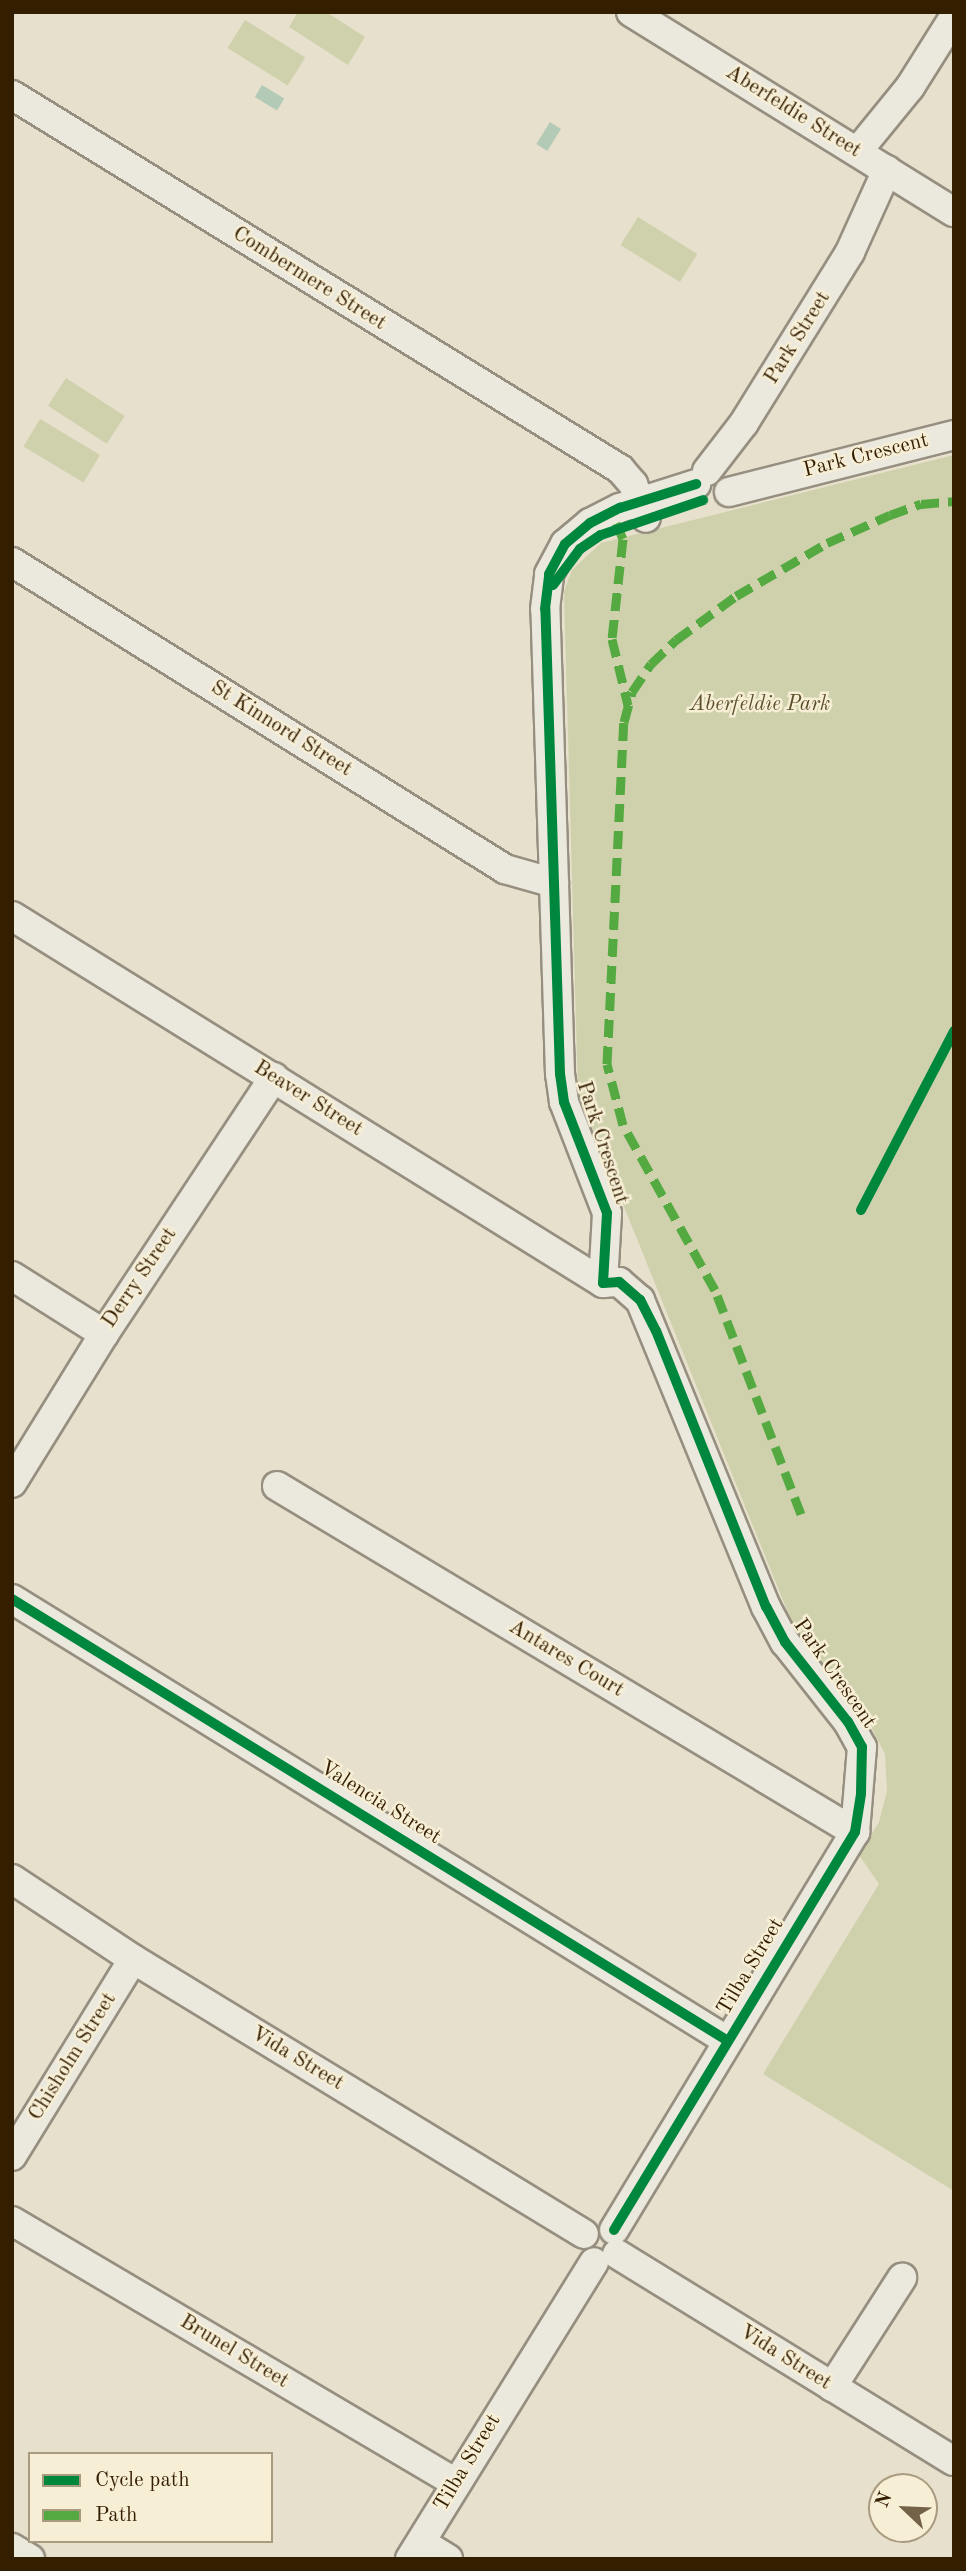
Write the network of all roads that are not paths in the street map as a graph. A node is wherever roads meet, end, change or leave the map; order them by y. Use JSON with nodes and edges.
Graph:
{"nodes":[{"id":1,"x":631,"y":12,"type":"edge"},
{"id":2,"x":954,"y":17,"type":"edge"},
{"id":3,"x":12,"y":95,"type":"edge"},
{"id":4,"x":882,"y":167,"type":"junction"},
{"id":5,"x":954,"y":212,"type":"edge"},
{"id":6,"x":954,"y":435,"type":"edge"},
{"id":7,"x":716,"y":483,"type":"junction"},
{"id":8,"x":636,"y":513,"type":"junction"},
{"id":9,"x":12,"y":562,"type":"edge"},
{"id":10,"x":555,"y":883,"type":"junction"},
{"id":11,"x":12,"y":916,"type":"edge"},
{"id":12,"x":274,"y":1077,"type":"junction"},
{"id":13,"x":12,"y":1276,"type":"edge"},
{"id":14,"x":603,"y":1283,"type":"junction"},
{"id":15,"x":104,"y":1334,"type":"junction"},
{"id":16,"x":12,"y":1483,"type":"edge"},
{"id":17,"x":277,"y":1486,"type":"dead end"},
{"id":18,"x":12,"y":1599,"type":"edge"},
{"id":19,"x":862,"y":1747,"type":"joint"},
{"id":20,"x":855,"y":1832,"type":"junction"},
{"id":21,"x":12,"y":1879,"type":"edge"},
{"id":22,"x":133,"y":1959,"type":"junction"},
{"id":23,"x":729,"y":2041,"type":"junction"},
{"id":24,"x":12,"y":2155,"type":"edge"},
{"id":25,"x":12,"y":2221,"type":"edge"},
{"id":26,"x":608,"y":2248,"type":"junction"},
{"id":27,"x":902,"y":2278,"type":"dead end"},
{"id":28,"x":832,"y":2387,"type":"junction"},
{"id":29,"x":954,"y":2462,"type":"edge"},
{"id":30,"x":456,"y":2483,"type":"junction"},
{"id":31,"x":12,"y":2548,"type":"edge"},
{"id":32,"x":416,"y":2551,"type":"edge"},
{"id":33,"x":30,"y":2559,"type":"edge"},
{"id":34,"x":448,"y":2559,"type":"edge"}],
"edges":[{"from":1,"to":4,"type":"street","name":"Aberfeldie Street"},
{"from":2,"to":4,"type":"street","name":"Park Street"},
{"from":3,"to":8,"type":"street","name":"Combermere Street"},
{"from":4,"to":5,"type":"street","name":"Aberfeldie Street"},
{"from":4,"to":7,"type":"street","name":"Park Street"},
{"from":6,"to":7,"type":"street","name":"Park Crescent"},
{"from":7,"to":8,"type":"street","name":"Park Crescent"},
{"from":8,"to":10,"type":"street","name":"Park Crescent"},
{"from":9,"to":10,"type":"street","name":"St Kinnord Street"},
{"from":10,"to":14,"type":"street","name":"Park Crescent"},
{"from":11,"to":12,"type":"street","name":"Beaver Street"},
{"from":12,"to":14,"type":"street","name":"Beaver Street"},
{"from":12,"to":15,"type":"street","name":"Derry Street"},
{"from":13,"to":15,"type":"street"},
{"from":14,"to":19,"type":"street","name":"Park Crescent"},
{"from":15,"to":16,"type":"street","name":"Derry Street"},
{"from":17,"to":20,"type":"street","name":"Antares Court"},
{"from":18,"to":23,"type":"street","name":"Valencia Street"},
{"from":19,"to":20,"type":"street","name":"Tilba Street"},
{"from":20,"to":23,"type":"street","name":"Tilba Street"},
{"from":21,"to":22,"type":"street","name":"Vida Street"},
{"from":22,"to":24,"type":"street","name":"Chisholm Street"},
{"from":22,"to":26,"type":"street","name":"Vida Street"},
{"from":23,"to":26,"type":"street","name":"Tilba Street"},
{"from":25,"to":30,"type":"street","name":"Brunel Street"},
{"from":26,"to":28,"type":"street","name":"Vida Street"},
{"from":26,"to":30,"type":"street","name":"Tilba Street"},
{"from":27,"to":28,"type":"street"},
{"from":28,"to":29,"type":"street","name":"Vida Street"},
{"from":30,"to":32,"type":"street","name":"Tilba Street"},
{"from":31,"to":33,"type":"street"},
{"from":32,"to":34,"type":"street"}]}
